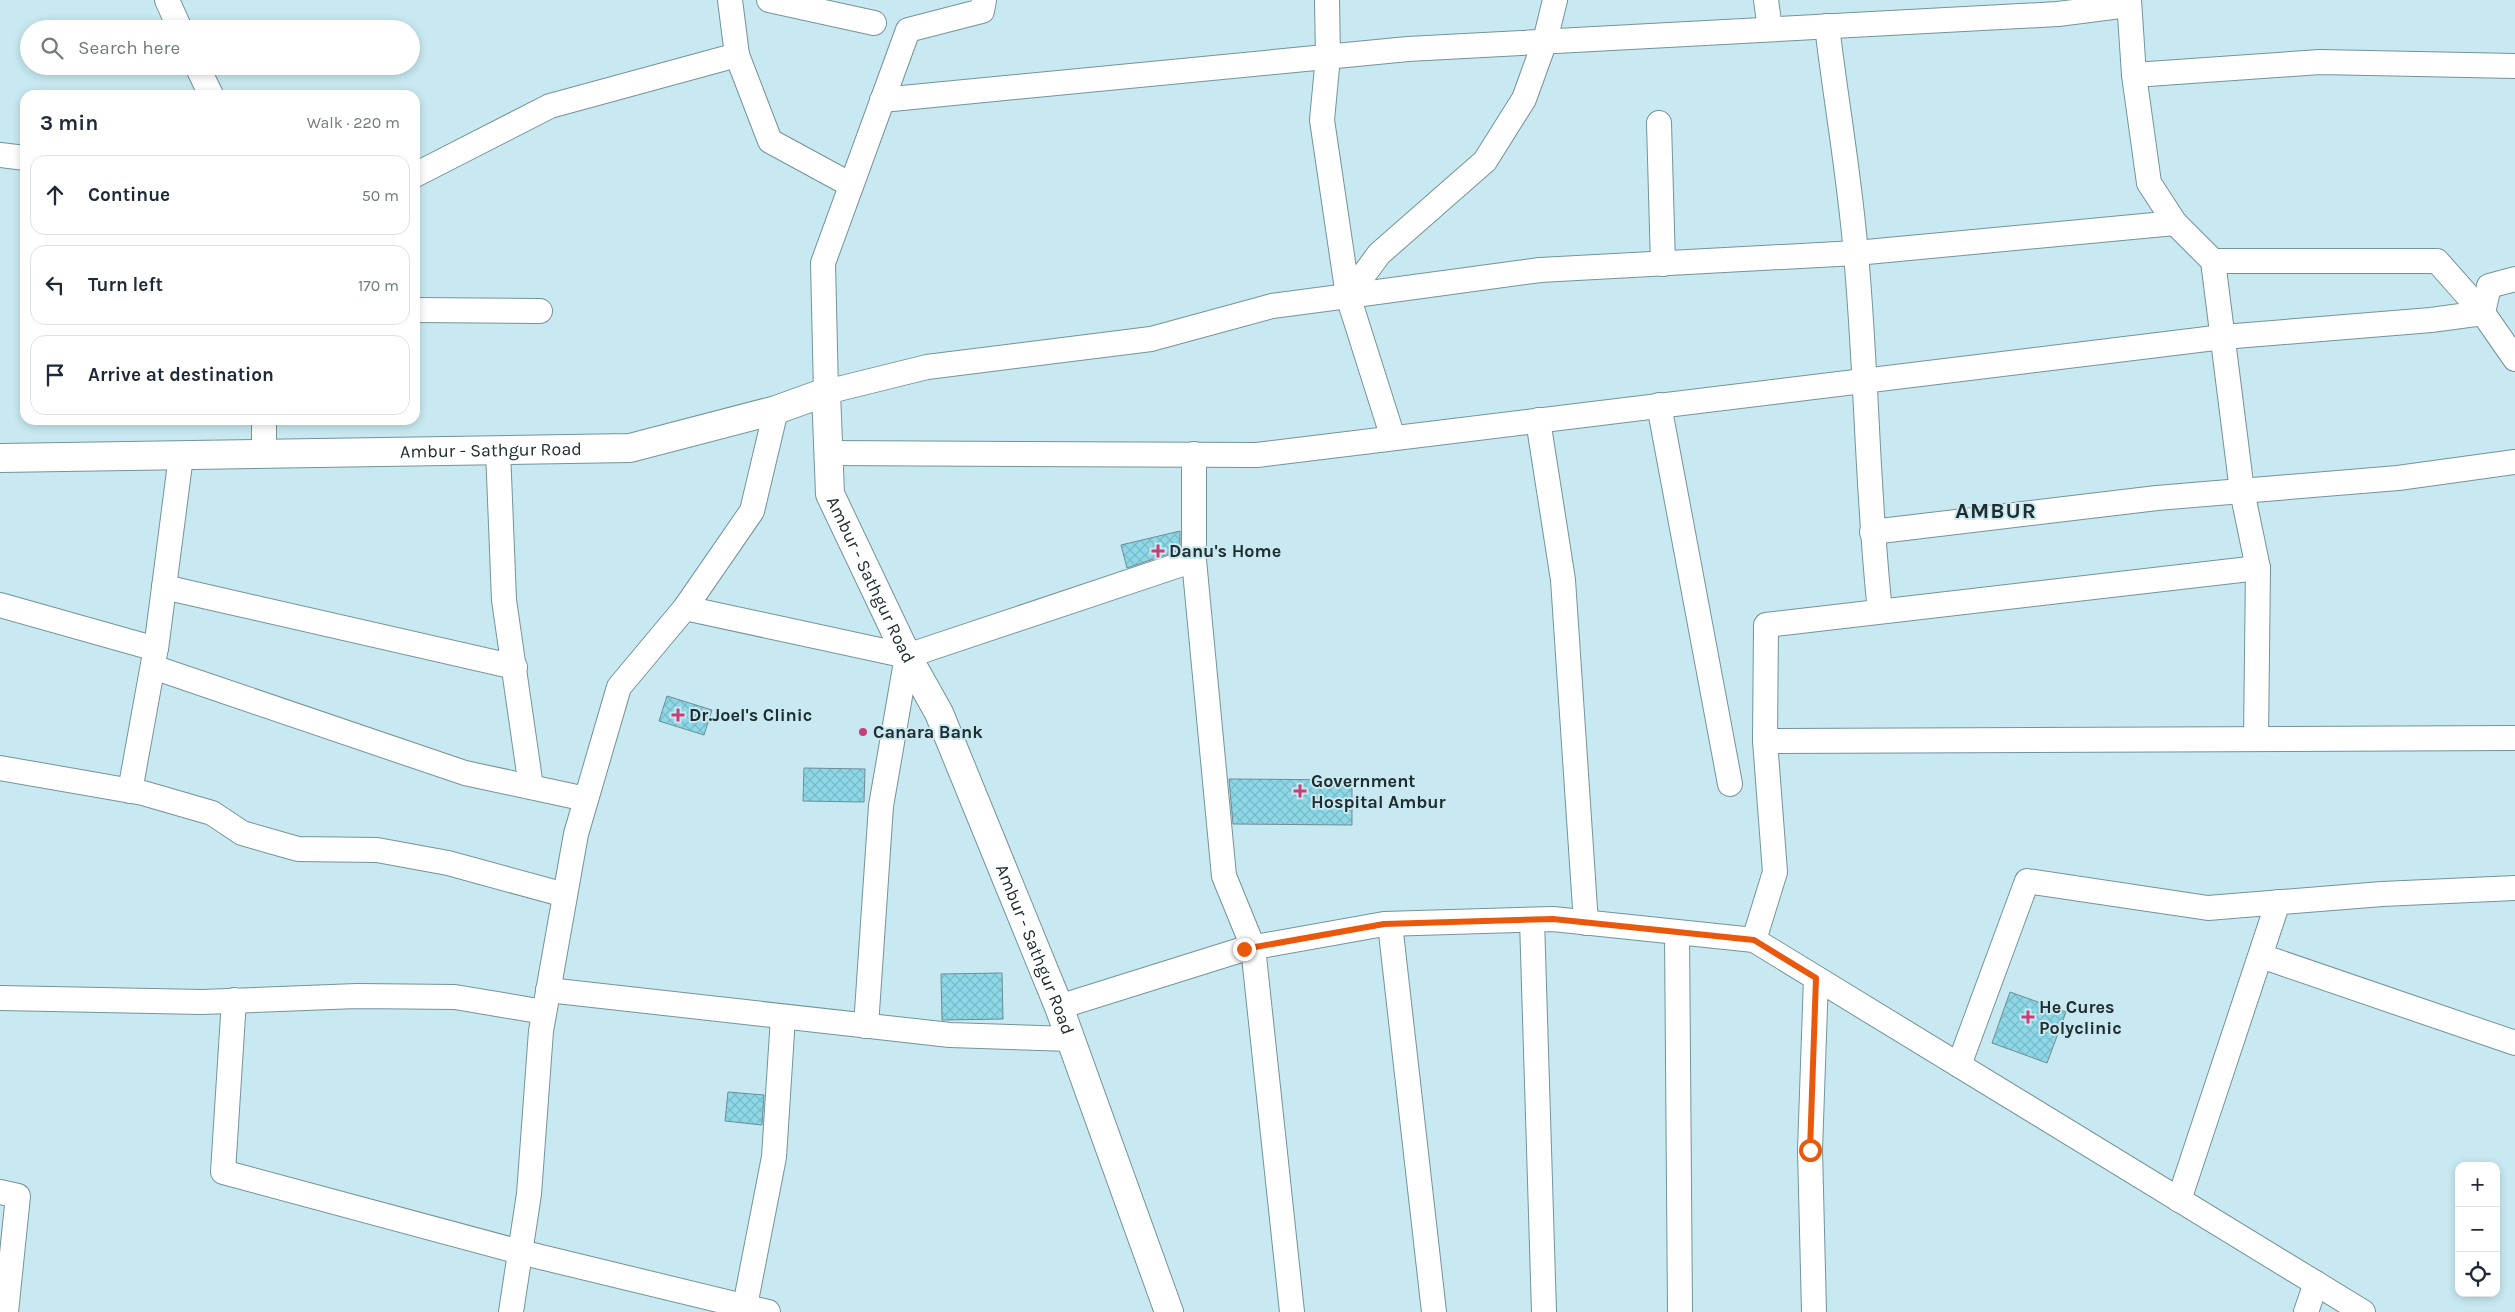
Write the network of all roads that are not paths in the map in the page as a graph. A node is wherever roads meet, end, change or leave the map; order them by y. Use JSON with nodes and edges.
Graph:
{"nodes":[{"id":1,"x":167,"y":0,"type":"edge"},
{"id":2,"x":730,"y":0,"type":"edge"},
{"id":3,"x":769,"y":0,"type":"edge"},
{"id":4,"x":984,"y":0,"type":"edge"},
{"id":5,"x":1327,"y":0,"type":"edge"},
{"id":6,"x":1555,"y":0,"type":"edge"},
{"id":7,"x":1766,"y":0,"type":"edge"},
{"id":8,"x":2128,"y":2,"type":"edge"},
{"id":9,"x":176,"y":20,"type":"edge"},
{"id":10,"x":874,"y":23,"type":"dead end"},
{"id":11,"x":1827,"y":26,"type":"junction"},
{"id":12,"x":1770,"y":28,"type":"junction"},
{"id":13,"x":1545,"y":41,"type":"junction"},
{"id":14,"x":737,"y":55,"type":"junction"},
{"id":15,"x":1328,"y":57,"type":"junction"},
{"id":16,"x":2515,"y":66,"type":"edge"},
{"id":17,"x":201,"y":75,"type":"edge"},
{"id":18,"x":2134,"y":75,"type":"junction"},
{"id":19,"x":209,"y":90,"type":"edge"},
{"id":20,"x":882,"y":100,"type":"junction"},
{"id":21,"x":1659,"y":124,"type":"dead end"},
{"id":22,"x":0,"y":155,"type":"edge"},
{"id":23,"x":20,"y":157,"type":"edge"},
{"id":24,"x":420,"y":172,"type":"edge"},
{"id":25,"x":851,"y":185,"type":"junction"},
{"id":26,"x":2175,"y":223,"type":"junction"},
{"id":27,"x":1856,"y":253,"type":"junction"},
{"id":28,"x":2213,"y":261,"type":"junction"},
{"id":29,"x":1663,"y":264,"type":"junction"},
{"id":30,"x":2515,"y":279,"type":"edge"},
{"id":31,"x":1348,"y":296,"type":"junction"},
{"id":32,"x":420,"y":310,"type":"edge"},
{"id":33,"x":540,"y":312,"type":"dead end"},
{"id":34,"x":2483,"y":313,"type":"junction"},
{"id":35,"x":2223,"y":337,"type":"junction"},
{"id":36,"x":2515,"y":359,"type":"edge"},
{"id":37,"x":1866,"y":379,"type":"junction"},
{"id":38,"x":826,"y":392,"type":"junction"},
{"id":39,"x":1659,"y":405,"type":"junction"},
{"id":40,"x":776,"y":410,"type":"junction"},
{"id":41,"x":1538,"y":420,"type":"junction"},
{"id":42,"x":264,"y":425,"type":"edge"},
{"id":43,"x":1393,"y":438,"type":"junction"},
{"id":44,"x":498,"y":450,"type":"junction"},
{"id":45,"x":828,"y":453,"type":"junction"},
{"id":46,"x":264,"y":454,"type":"junction"},
{"id":47,"x":1194,"y":454,"type":"junction"},
{"id":48,"x":181,"y":456,"type":"junction"},
{"id":49,"x":0,"y":458,"type":"edge"},
{"id":50,"x":2515,"y":462,"type":"edge"},
{"id":51,"x":2242,"y":490,"type":"junction"},
{"id":52,"x":1872,"y":532,"type":"junction"},
{"id":53,"x":1194,"y":560,"type":"junction"},
{"id":54,"x":2258,"y":568,"type":"junction"},
{"id":55,"x":164,"y":587,"type":"junction"},
{"id":56,"x":0,"y":605,"type":"edge"},
{"id":57,"x":685,"y":608,"type":"junction"},
{"id":58,"x":1880,"y":612,"type":"junction"},
{"id":59,"x":907,"y":656,"type":"junction"},
{"id":60,"x":154,"y":658,"type":"junction"},
{"id":61,"x":515,"y":667,"type":"junction"},
{"id":62,"x":2515,"y":738,"type":"edge"},
{"id":63,"x":2256,"y":739,"type":"junction"},
{"id":64,"x":1765,"y":741,"type":"junction"},
{"id":65,"x":0,"y":768,"type":"edge"},
{"id":66,"x":1730,"y":784,"type":"dead end"},
{"id":67,"x":531,"y":787,"type":"junction"},
{"id":68,"x":130,"y":791,"type":"junction"},
{"id":69,"x":586,"y":799,"type":"junction"},
{"id":70,"x":2515,"y":888,"type":"edge"},
{"id":71,"x":565,"y":895,"type":"junction"},
{"id":72,"x":2278,"y":902,"type":"junction"},
{"id":73,"x":1532,"y":920,"type":"junction"},
{"id":74,"x":1586,"y":922,"type":"junction"},
{"id":75,"x":1390,"y":924,"type":"junction"},
{"id":76,"x":1677,"y":932,"type":"junction"},
{"id":77,"x":1754,"y":940,"type":"junction"},
{"id":78,"x":1253,"y":947,"type":"junction"},
{"id":79,"x":2261,"y":956,"type":"junction"},
{"id":80,"x":1816,"y":978,"type":"junction"},
{"id":81,"x":0,"y":998,"type":"edge"},
{"id":82,"x":234,"y":1000,"type":"junction"},
{"id":83,"x":546,"y":1001,"type":"junction"},
{"id":84,"x":1060,"y":1008,"type":"junction"},
{"id":85,"x":783,"y":1017,"type":"junction"},
{"id":86,"x":866,"y":1026,"type":"junction"},
{"id":87,"x":1071,"y":1039,"type":"junction"},
{"id":88,"x":2515,"y":1042,"type":"edge"},
{"id":89,"x":1959,"y":1065,"type":"junction"},
{"id":90,"x":0,"y":1192,"type":"edge"},
{"id":91,"x":2179,"y":1200,"type":"junction"},
{"id":92,"x":520,"y":1252,"type":"junction"},
{"id":93,"x":2316,"y":1283,"type":"junction"},
{"id":94,"x":745,"y":1306,"type":"junction"},
{"id":95,"x":6,"y":1312,"type":"edge"},
{"id":96,"x":511,"y":1312,"type":"edge"},
{"id":97,"x":768,"y":1312,"type":"edge"},
{"id":98,"x":1169,"y":1312,"type":"edge"},
{"id":99,"x":1292,"y":1312,"type":"edge"},
{"id":100,"x":1434,"y":1312,"type":"edge"},
{"id":101,"x":1544,"y":1312,"type":"edge"},
{"id":102,"x":1680,"y":1312,"type":"edge"},
{"id":103,"x":1814,"y":1312,"type":"edge"},
{"id":104,"x":2306,"y":1312,"type":"edge"},
{"id":105,"x":2363,"y":1312,"type":"edge"}],
"edges":[{"from":1,"to":9,"type":"street"},
{"from":2,"to":14,"type":"street"},
{"from":3,"to":10,"type":"street"},
{"from":4,"to":20,"type":"street"},
{"from":5,"to":15,"type":"street"},
{"from":6,"to":13,"type":"street"},
{"from":7,"to":12,"type":"street"},
{"from":8,"to":11,"type":"street"},
{"from":8,"to":18,"type":"street"},
{"from":11,"to":12,"type":"street"},
{"from":11,"to":27,"type":"street"},
{"from":12,"to":13,"type":"street"},
{"from":13,"to":15,"type":"street"},
{"from":13,"to":31,"type":"street"},
{"from":14,"to":24,"type":"street"},
{"from":14,"to":25,"type":"street"},
{"from":15,"to":20,"type":"street"},
{"from":15,"to":31,"type":"street"},
{"from":16,"to":18,"type":"street"},
{"from":17,"to":19,"type":"street"},
{"from":18,"to":26,"type":"street"},
{"from":20,"to":25,"type":"street"},
{"from":21,"to":29,"type":"street"},
{"from":22,"to":23,"type":"street"},
{"from":25,"to":38,"type":"street"},
{"from":26,"to":27,"type":"street"},
{"from":26,"to":28,"type":"street"},
{"from":27,"to":29,"type":"street"},
{"from":27,"to":37,"type":"street"},
{"from":28,"to":34,"type":"street"},
{"from":28,"to":35,"type":"street"},
{"from":29,"to":31,"type":"street"},
{"from":30,"to":34,"type":"street"},
{"from":31,"to":38,"type":"street"},
{"from":31,"to":43,"type":"street"},
{"from":32,"to":33,"type":"street"},
{"from":34,"to":35,"type":"street"},
{"from":34,"to":36,"type":"street"},
{"from":35,"to":37,"type":"street"},
{"from":35,"to":51,"type":"street"},
{"from":37,"to":39,"type":"street"},
{"from":37,"to":52,"type":"street"},
{"from":38,"to":40,"type":"main road","name":"Ambur - Sathgur Road"},
{"from":38,"to":45,"type":"main road","name":"Ambur - Sathgur Road"},
{"from":39,"to":41,"type":"street"},
{"from":39,"to":66,"type":"street"},
{"from":40,"to":44,"type":"main road","name":"Ambur - Sathgur Road"},
{"from":40,"to":57,"type":"street"},
{"from":41,"to":43,"type":"street"},
{"from":41,"to":74,"type":"street"},
{"from":42,"to":46,"type":"street"},
{"from":43,"to":47,"type":"street"},
{"from":44,"to":46,"type":"main road","name":"Ambur - Sathgur Road"},
{"from":44,"to":61,"type":"street"},
{"from":45,"to":47,"type":"street"},
{"from":45,"to":59,"type":"main road","name":"Ambur - Sathgur Road"},
{"from":46,"to":48,"type":"main road","name":"Ambur - Sathgur Road"},
{"from":47,"to":53,"type":"street"},
{"from":48,"to":49,"type":"main road","name":"Ambur - Sathgur Road"},
{"from":48,"to":55,"type":"street"},
{"from":50,"to":51,"type":"street"},
{"from":51,"to":52,"type":"street"},
{"from":51,"to":54,"type":"street"},
{"from":52,"to":58,"type":"street"},
{"from":53,"to":59,"type":"street"},
{"from":53,"to":78,"type":"street"},
{"from":54,"to":58,"type":"street"},
{"from":54,"to":63,"type":"street"},
{"from":55,"to":60,"type":"street"},
{"from":55,"to":61,"type":"street"},
{"from":56,"to":60,"type":"street"},
{"from":57,"to":59,"type":"street"},
{"from":57,"to":69,"type":"street"},
{"from":58,"to":64,"type":"street"},
{"from":59,"to":84,"type":"main road","name":"Ambur - Sathgur Road"},
{"from":59,"to":86,"type":"street"},
{"from":60,"to":67,"type":"street"},
{"from":60,"to":68,"type":"street"},
{"from":61,"to":67,"type":"street"},
{"from":62,"to":63,"type":"street"},
{"from":63,"to":64,"type":"street"},
{"from":64,"to":77,"type":"street"},
{"from":65,"to":68,"type":"street"},
{"from":67,"to":69,"type":"street"},
{"from":68,"to":71,"type":"street"},
{"from":69,"to":71,"type":"street"},
{"from":70,"to":72,"type":"street"},
{"from":71,"to":83,"type":"street"},
{"from":72,"to":79,"type":"street"},
{"from":72,"to":89,"type":"street"},
{"from":73,"to":74,"type":"street"},
{"from":73,"to":75,"type":"street"},
{"from":73,"to":101,"type":"street"},
{"from":74,"to":76,"type":"street"},
{"from":75,"to":78,"type":"street"},
{"from":75,"to":100,"type":"street"},
{"from":76,"to":77,"type":"street"},
{"from":76,"to":102,"type":"street"},
{"from":77,"to":80,"type":"street"},
{"from":78,"to":84,"type":"street"},
{"from":78,"to":99,"type":"street"},
{"from":79,"to":88,"type":"street"},
{"from":79,"to":91,"type":"street"},
{"from":80,"to":89,"type":"street"},
{"from":80,"to":103,"type":"street"},
{"from":81,"to":82,"type":"street"},
{"from":82,"to":83,"type":"street"},
{"from":82,"to":92,"type":"street"},
{"from":83,"to":85,"type":"street"},
{"from":83,"to":92,"type":"street"},
{"from":84,"to":87,"type":"main road","name":"Ambur - Sathgur Road"},
{"from":85,"to":86,"type":"street"},
{"from":85,"to":94,"type":"street"},
{"from":86,"to":87,"type":"street"},
{"from":87,"to":98,"type":"main road","name":"Ambur - Sathgur Road"},
{"from":89,"to":91,"type":"street"},
{"from":90,"to":95,"type":"street"},
{"from":91,"to":93,"type":"street"},
{"from":92,"to":94,"type":"street"},
{"from":92,"to":96,"type":"street"},
{"from":93,"to":104,"type":"street"},
{"from":93,"to":105,"type":"street"},
{"from":94,"to":97,"type":"street"}]}
